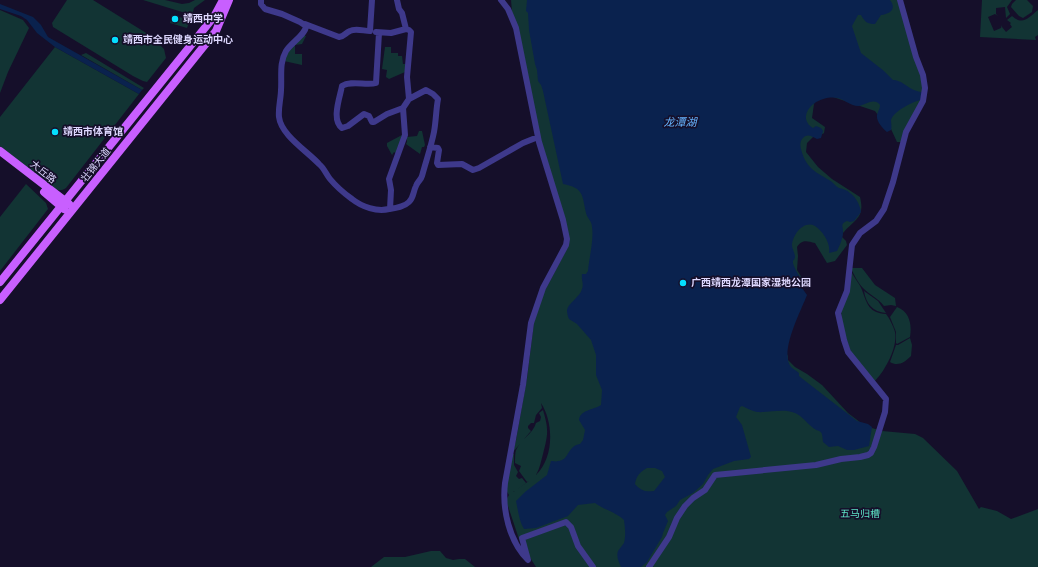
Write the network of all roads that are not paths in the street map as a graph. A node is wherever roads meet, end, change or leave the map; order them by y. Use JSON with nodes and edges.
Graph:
{"nodes":[{"id":1,"x":223,"y":0,"type":"edge"},
{"id":2,"x":229,"y":0,"type":"edge"},
{"id":3,"x":261,"y":0,"type":"edge"},
{"id":4,"x":372,"y":0,"type":"edge"},
{"id":5,"x":397,"y":0,"type":"edge"},
{"id":6,"x":502,"y":0,"type":"edge"},
{"id":7,"x":900,"y":0,"type":"edge"},
{"id":8,"x":305,"y":24,"type":"junction"},
{"id":9,"x":406,"y":29,"type":"junction"},
{"id":10,"x":371,"y":30,"type":"junction"},
{"id":11,"x":379,"y":33,"type":"junction"},
{"id":12,"x":409,"y":99,"type":"junction"},
{"id":13,"x":403,"y":108,"type":"junction"},
{"id":14,"x":538,"y":137,"type":"junction"},
{"id":15,"x":430,"y":147,"type":"junction"},
{"id":16,"x":0,"y":151,"type":"edge"},
{"id":17,"x":0,"y":156,"type":"edge"},
{"id":18,"x":63,"y":204,"type":"junction"},
{"id":19,"x":390,"y":209,"type":"junction"},
{"id":20,"x":72,"y":211,"type":"junction"},
{"id":21,"x":0,"y":282,"type":"edge"},
{"id":22,"x":0,"y":300,"type":"edge"},
{"id":23,"x":528,"y":560,"type":"junction"},
{"id":24,"x":532,"y":567,"type":"edge"},
{"id":25,"x":593,"y":567,"type":"edge"},
{"id":26,"x":649,"y":567,"type":"edge"}],
"edges":[{"from":1,"to":18,"type":"main road","name":"壮锦大道"},
{"from":2,"to":20,"type":"main road","name":"壮锦大道"},
{"from":3,"to":8,"type":"street"},
{"from":4,"to":10,"type":"street"},
{"from":5,"to":9,"type":"street"},
{"from":6,"to":14,"type":"street"},
{"from":7,"to":26,"type":"street"},
{"from":8,"to":10,"type":"street"},
{"from":8,"to":19,"type":"street"},
{"from":9,"to":11,"type":"street"},
{"from":9,"to":12,"type":"street"},
{"from":10,"to":11,"type":"street"},
{"from":11,"to":13,"type":"street"},
{"from":12,"to":13,"type":"street"},
{"from":12,"to":15,"type":"street"},
{"from":13,"to":19,"type":"street"},
{"from":14,"to":15,"type":"street"},
{"from":14,"to":23,"type":"street"},
{"from":15,"to":19,"type":"street"},
{"from":16,"to":18,"type":"main road","name":"大丘路"},
{"from":17,"to":18,"type":"main road","name":"大丘路"},
{"from":18,"to":20,"type":"main road","name":"大丘路"},
{"from":18,"to":21,"type":"main road","name":"壮锦大道"},
{"from":20,"to":22,"type":"main road","name":"壮锦大道"},
{"from":23,"to":24,"type":"street"},
{"from":23,"to":25,"type":"street"}]}
